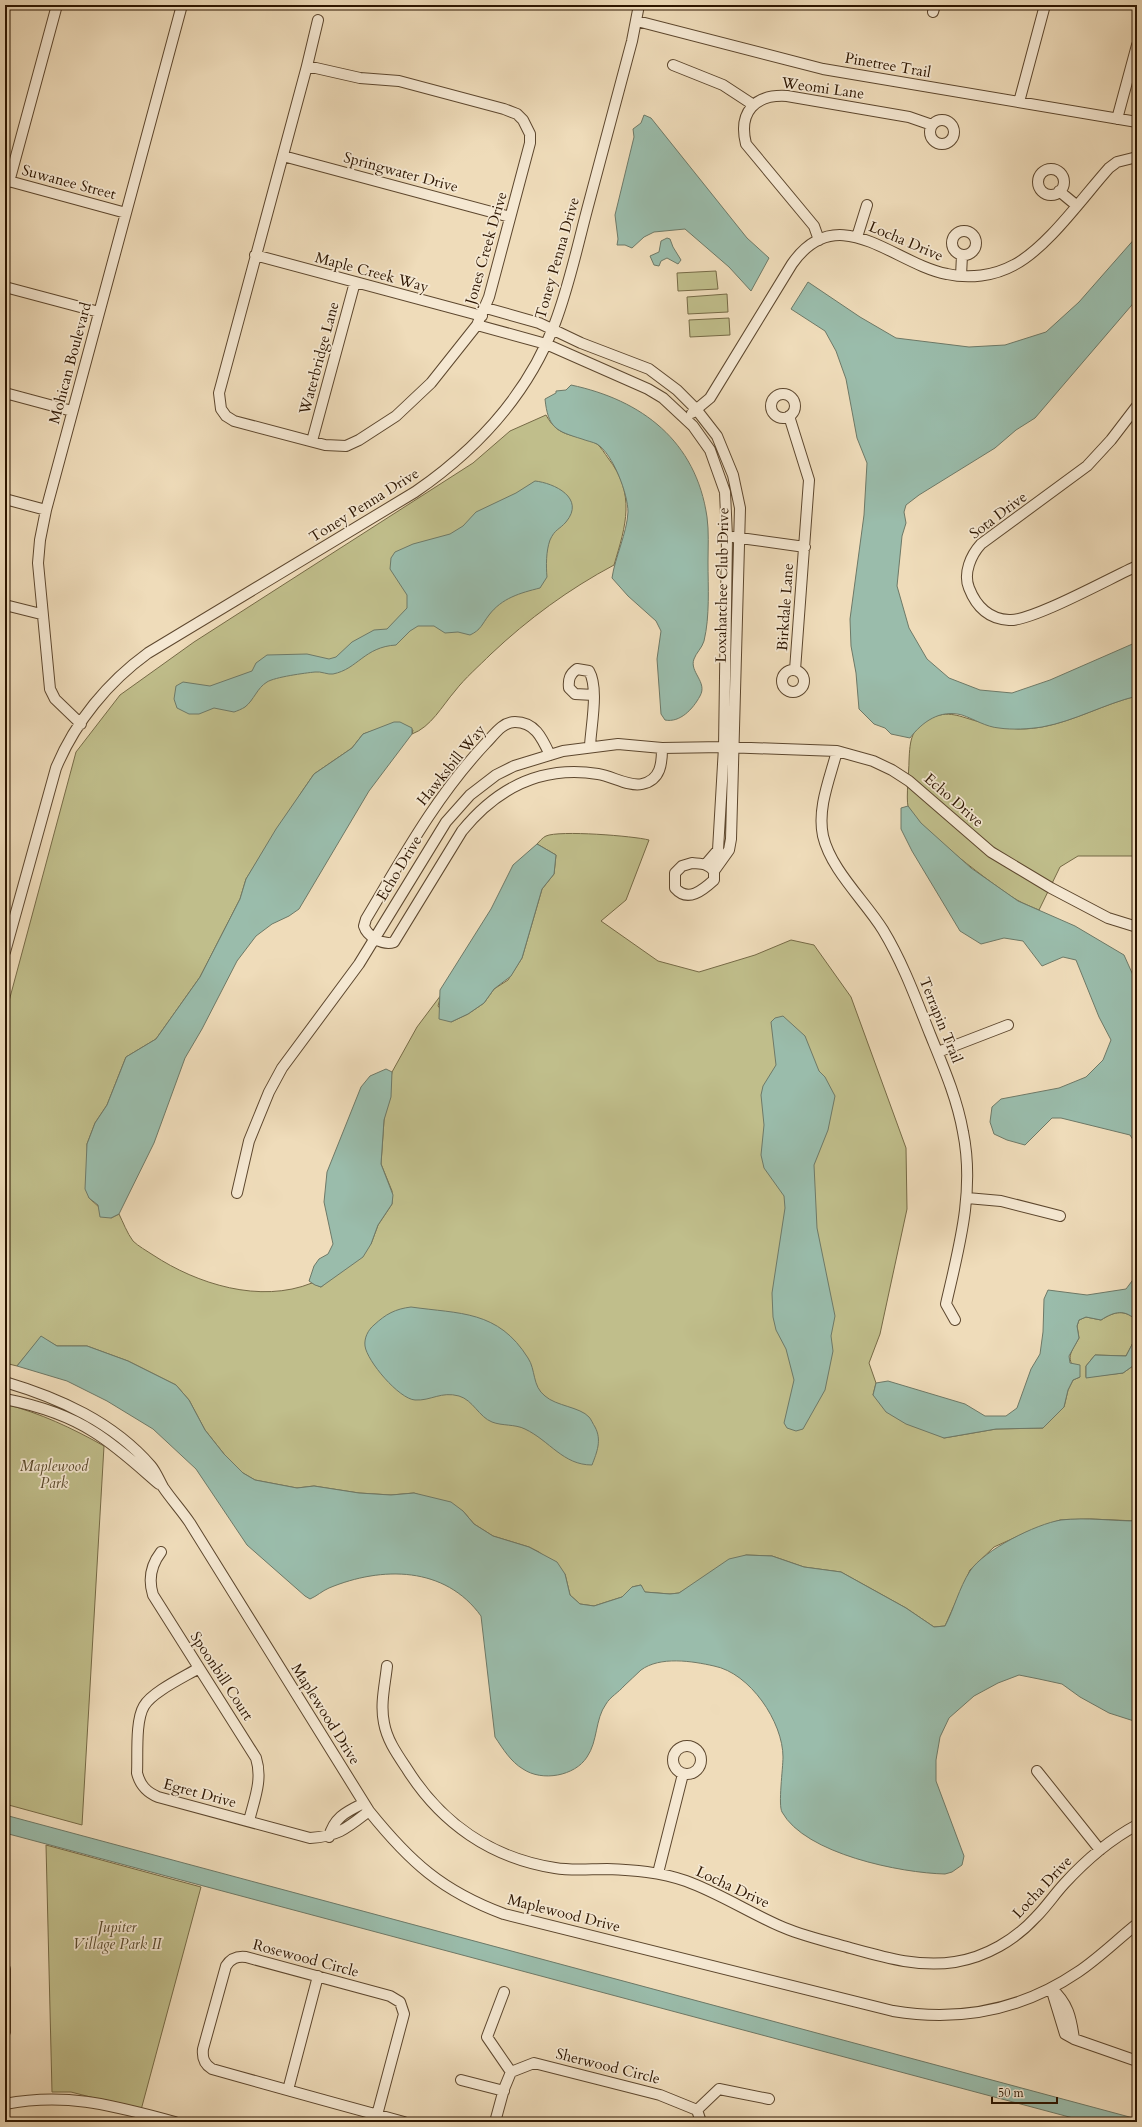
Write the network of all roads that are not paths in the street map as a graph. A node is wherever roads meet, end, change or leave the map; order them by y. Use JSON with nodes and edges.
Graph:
{"nodes":[{"id":1,"x":57,"y":5,"type":"edge"},
{"id":2,"x":182,"y":5,"type":"edge"},
{"id":3,"x":639,"y":5,"type":"edge"},
{"id":4,"x":1045,"y":5,"type":"edge"},
{"id":5,"x":318,"y":20,"type":"dead end"},
{"id":6,"x":637,"y":21,"type":"junction"},
{"id":7,"x":1137,"y":45,"type":"edge"},
{"id":8,"x":673,"y":65,"type":"dead end"},
{"id":9,"x":307,"y":66,"type":"junction"},
{"id":10,"x":1019,"y":102,"type":"junction"},
{"id":11,"x":752,"y":104,"type":"junction"},
{"id":12,"x":1117,"y":119,"type":"junction"},
{"id":13,"x":1137,"y":122,"type":"edge"},
{"id":14,"x":932,"y":125,"type":"dead end"},
{"id":15,"x":283,"y":156,"type":"junction"},
{"id":16,"x":1137,"y":157,"type":"edge"},
{"id":17,"x":7,"y":181,"type":"edge"},
{"id":18,"x":1059,"y":191,"type":"dead end"},
{"id":19,"x":867,"y":205,"type":"dead end"},
{"id":20,"x":1076,"y":205,"type":"junction"},
{"id":21,"x":126,"y":213,"type":"junction"},
{"id":22,"x":510,"y":217,"type":"junction"},
{"id":23,"x":857,"y":237,"type":"junction"},
{"id":24,"x":820,"y":240,"type":"junction"},
{"id":25,"x":256,"y":255,"type":"junction"},
{"id":26,"x":962,"y":255,"type":"dead end"},
{"id":27,"x":961,"y":276,"type":"junction"},
{"id":28,"x":355,"y":282,"type":"junction"},
{"id":29,"x":5,"y":287,"type":"edge"},
{"id":30,"x":99,"y":312,"type":"junction"},
{"id":31,"x":482,"y":316,"type":"junction"},
{"id":32,"x":552,"y":330,"type":"junction"},
{"id":33,"x":546,"y":344,"type":"junction"},
{"id":34,"x":5,"y":393,"type":"edge"},
{"id":35,"x":1137,"y":406,"type":"edge"},
{"id":36,"x":696,"y":409,"type":"junction"},
{"id":37,"x":72,"y":411,"type":"junction"},
{"id":38,"x":789,"y":416,"type":"dead end"},
{"id":39,"x":685,"y":418,"type":"junction"},
{"id":40,"x":312,"y":441,"type":"junction"},
{"id":41,"x":5,"y":499,"type":"edge"},
{"id":42,"x":46,"y":510,"type":"junction"},
{"id":43,"x":727,"y":537,"type":"junction"},
{"id":44,"x":740,"y":538,"type":"junction"},
{"id":45,"x":805,"y":547,"type":"junction"},
{"id":46,"x":1137,"y":566,"type":"edge"},
{"id":47,"x":5,"y":605,"type":"edge"},
{"id":48,"x":41,"y":614,"type":"junction"},
{"id":49,"x":795,"y":670,"type":"dead end"},
{"id":50,"x":594,"y":695,"type":"dead end"},
{"id":51,"x":81,"y":724,"type":"junction"},
{"id":52,"x":590,"y":746,"type":"junction"},
{"id":53,"x":724,"y":747,"type":"junction"},
{"id":54,"x":735,"y":747,"type":"junction"},
{"id":55,"x":662,"y":748,"type":"junction"},
{"id":56,"x":837,"y":751,"type":"junction"},
{"id":57,"x":550,"y":754,"type":"junction"},
{"id":58,"x":706,"y":864,"type":"junction"},
{"id":59,"x":714,"y":871,"type":"junction"},
{"id":60,"x":1137,"y":927,"type":"edge"},
{"id":61,"x":374,"y":938,"type":"junction"},
{"id":62,"x":5,"y":952,"type":"edge"},
{"id":63,"x":1008,"y":1025,"type":"dead end"},
{"id":64,"x":938,"y":1052,"type":"junction"},
{"id":65,"x":237,"y":1193,"type":"dead end"},
{"id":66,"x":967,"y":1198,"type":"junction"},
{"id":67,"x":1060,"y":1216,"type":"dead end"},
{"id":68,"x":955,"y":1320,"type":"dead end"},
{"id":69,"x":5,"y":1382,"type":"edge"},
{"id":70,"x":5,"y":1399,"type":"edge"},
{"id":71,"x":164,"y":1488,"type":"junction"},
{"id":72,"x":161,"y":1552,"type":"dead end"},
{"id":73,"x":387,"y":1666,"type":"dead end"},
{"id":74,"x":199,"y":1668,"type":"junction"},
{"id":75,"x":1037,"y":1771,"type":"dead end"},
{"id":76,"x":683,"y":1774,"type":"dead end"},
{"id":77,"x":366,"y":1807,"type":"junction"},
{"id":78,"x":249,"y":1821,"type":"junction"},
{"id":79,"x":1137,"y":1825,"type":"edge"},
{"id":80,"x":1100,"y":1850,"type":"junction"},
{"id":81,"x":658,"y":1873,"type":"junction"},
{"id":82,"x":1137,"y":1924,"type":"edge"},
{"id":83,"x":5,"y":1969,"type":"edge"},
{"id":84,"x":5,"y":1974,"type":"edge"},
{"id":85,"x":318,"y":1976,"type":"junction"},
{"id":86,"x":1051,"y":1988,"type":"junction"},
{"id":87,"x":504,"y":1992,"type":"dead end"},
{"id":88,"x":5,"y":2032,"type":"edge"},
{"id":89,"x":1137,"y":2062,"type":"edge"},
{"id":90,"x":511,"y":2072,"type":"junction"},
{"id":91,"x":461,"y":2080,"type":"dead end"},
{"id":92,"x":288,"y":2090,"type":"junction"},
{"id":93,"x":504,"y":2092,"type":"junction"},
{"id":94,"x":769,"y":2099,"type":"dead end"},
{"id":95,"x":5,"y":2104,"type":"edge"},
{"id":96,"x":697,"y":2110,"type":"junction"},
{"id":97,"x":377,"y":2115,"type":"junction"},
{"id":98,"x":175,"y":2122,"type":"edge"},
{"id":99,"x":404,"y":2122,"type":"edge"},
{"id":100,"x":495,"y":2122,"type":"edge"},
{"id":101,"x":701,"y":2122,"type":"edge"}],
"edges":[{"from":1,"to":17,"type":"street"},
{"from":2,"to":21,"type":"street","name":"Mohican Boulevard"},
{"from":3,"to":6,"type":"street","name":"Toney Penna Drive"},
{"from":4,"to":10,"type":"street"},
{"from":5,"to":9,"type":"street","name":"Jones Creek Drive"},
{"from":6,"to":10,"type":"street","name":"Pinetree Trail"},
{"from":6,"to":32,"type":"street","name":"Toney Penna Drive"},
{"from":7,"to":12,"type":"street"},
{"from":8,"to":11,"type":"street"},
{"from":9,"to":15,"type":"street","name":"Jones Creek Drive"},
{"from":9,"to":22,"type":"street","name":"Jones Creek Drive"},
{"from":10,"to":12,"type":"street","name":"Pinetree Trail"},
{"from":11,"to":14,"type":"street","name":"Weomi Lane"},
{"from":11,"to":24,"type":"street"},
{"from":12,"to":13,"type":"street","name":"Pinetree Trail"},
{"from":15,"to":22,"type":"street","name":"Springwater Drive"},
{"from":15,"to":25,"type":"street","name":"Jones Creek Drive"},
{"from":16,"to":20,"type":"street","name":"Locha Drive"},
{"from":17,"to":21,"type":"street","name":"Suwanee Street"},
{"from":18,"to":20,"type":"street"},
{"from":19,"to":23,"type":"street"},
{"from":20,"to":27,"type":"street","name":"Locha Drive"},
{"from":21,"to":30,"type":"street","name":"Mohican Boulevard"},
{"from":22,"to":31,"type":"street","name":"Jones Creek Drive"},
{"from":23,"to":24,"type":"street","name":"Locha Drive"},
{"from":23,"to":27,"type":"street","name":"Locha Drive"},
{"from":24,"to":36,"type":"street","name":"Locha Drive"},
{"from":25,"to":28,"type":"street","name":"Maple Creek Way"},
{"from":25,"to":40,"type":"street","name":"Jones Creek Drive"},
{"from":26,"to":27,"type":"street"},
{"from":28,"to":31,"type":"street","name":"Maple Creek Way"},
{"from":28,"to":40,"type":"street","name":"Waterbridge Lane"},
{"from":29,"to":30,"type":"street"},
{"from":30,"to":37,"type":"street","name":"Mohican Boulevard"},
{"from":31,"to":32,"type":"street","name":"Maple Creek Way"},
{"from":31,"to":33,"type":"street","name":"Maple Creek Way"},
{"from":31,"to":40,"type":"street","name":"Jones Creek Drive"},
{"from":32,"to":33,"type":"street","name":"Toney Penna Drive"},
{"from":32,"to":36,"type":"street","name":"Loxahatchee Club Drive"},
{"from":33,"to":39,"type":"street","name":"Loxahatchee Club Drive"},
{"from":33,"to":51,"type":"street","name":"Toney Penna Drive"},
{"from":34,"to":37,"type":"street"},
{"from":35,"to":46,"type":"street","name":"Sota Drive"},
{"from":36,"to":39,"type":"street","name":"Locha Drive"},
{"from":36,"to":44,"type":"street","name":"Loxahatchee Club Drive"},
{"from":37,"to":42,"type":"street","name":"Mohican Boulevard"},
{"from":38,"to":45,"type":"street","name":"Birkdale Lane"},
{"from":39,"to":43,"type":"street","name":"Loxahatchee Club Drive"},
{"from":41,"to":42,"type":"street"},
{"from":42,"to":48,"type":"street","name":"Mohican Boulevard"},
{"from":43,"to":44,"type":"street","name":"Birkdale Lane"},
{"from":43,"to":53,"type":"street","name":"Loxahatchee Club Drive"},
{"from":44,"to":45,"type":"street","name":"Birkdale Lane"},
{"from":44,"to":54,"type":"street","name":"Loxahatchee Club Drive"},
{"from":45,"to":49,"type":"street","name":"Birkdale Lane"},
{"from":47,"to":48,"type":"street"},
{"from":48,"to":51,"type":"street","name":"Mohican Boulevard"},
{"from":50,"to":52,"type":"street"},
{"from":51,"to":62,"type":"street","name":"Toney Penna Drive"},
{"from":52,"to":55,"type":"street","name":"Echo Drive"},
{"from":52,"to":57,"type":"street","name":"Echo Drive"},
{"from":53,"to":54,"type":"street","name":"Echo Drive"},
{"from":53,"to":55,"type":"street","name":"Echo Drive"},
{"from":53,"to":58,"type":"street"},
{"from":54,"to":56,"type":"street","name":"Echo Drive"},
{"from":54,"to":59,"type":"street"},
{"from":55,"to":61,"type":"street"},
{"from":56,"to":60,"type":"street","name":"Echo Drive"},
{"from":56,"to":64,"type":"street","name":"Terrapin Trail"},
{"from":57,"to":61,"type":"street","name":"Echo Drive"},
{"from":57,"to":61,"type":"street","name":"Hawksbill Way"},
{"from":58,"to":59,"type":"street"},
{"from":58,"to":59,"type":"street"},
{"from":61,"to":65,"type":"street","name":"Echo Drive"},
{"from":63,"to":64,"type":"street"},
{"from":64,"to":66,"type":"street","name":"Terrapin Trail"},
{"from":66,"to":67,"type":"street"},
{"from":66,"to":68,"type":"street","name":"Terrapin Trail"},
{"from":69,"to":71,"type":"street","name":"Maplewood Drive"},
{"from":70,"to":71,"type":"street","name":"Maplewood Drive"},
{"from":71,"to":77,"type":"street","name":"Maplewood Drive"},
{"from":72,"to":74,"type":"street","name":"Spoonbill Court"},
{"from":73,"to":81,"type":"street","name":"Locha Drive"},
{"from":74,"to":78,"type":"street","name":"Spoonbill Court"},
{"from":74,"to":78,"type":"street","name":"Egret Drive"},
{"from":75,"to":80,"type":"street"},
{"from":76,"to":81,"type":"street"},
{"from":77,"to":78,"type":"street","name":"Egret Drive"},
{"from":77,"to":86,"type":"street","name":"Maplewood Drive"},
{"from":79,"to":80,"type":"street","name":"Locha Drive"},
{"from":80,"to":81,"type":"street","name":"Locha Drive"},
{"from":82,"to":86,"type":"street","name":"Maplewood Drive"},
{"from":83,"to":84,"type":"street"},
{"from":84,"to":88,"type":"street"},
{"from":85,"to":92,"type":"street"},
{"from":85,"to":92,"type":"street","name":"Rosewood Circle"},
{"from":85,"to":97,"type":"street","name":"Rosewood Circle"},
{"from":86,"to":89,"type":"street"},
{"from":87,"to":90,"type":"street"},
{"from":90,"to":93,"type":"street"},
{"from":90,"to":96,"type":"street","name":"Sherwood Circle"},
{"from":91,"to":93,"type":"street"},
{"from":92,"to":97,"type":"street","name":"Rosewood Circle"},
{"from":93,"to":100,"type":"street"},
{"from":94,"to":96,"type":"street"},
{"from":95,"to":98,"type":"street"},
{"from":96,"to":101,"type":"street"},
{"from":97,"to":99,"type":"street","name":"Rosewood Circle"}]}
